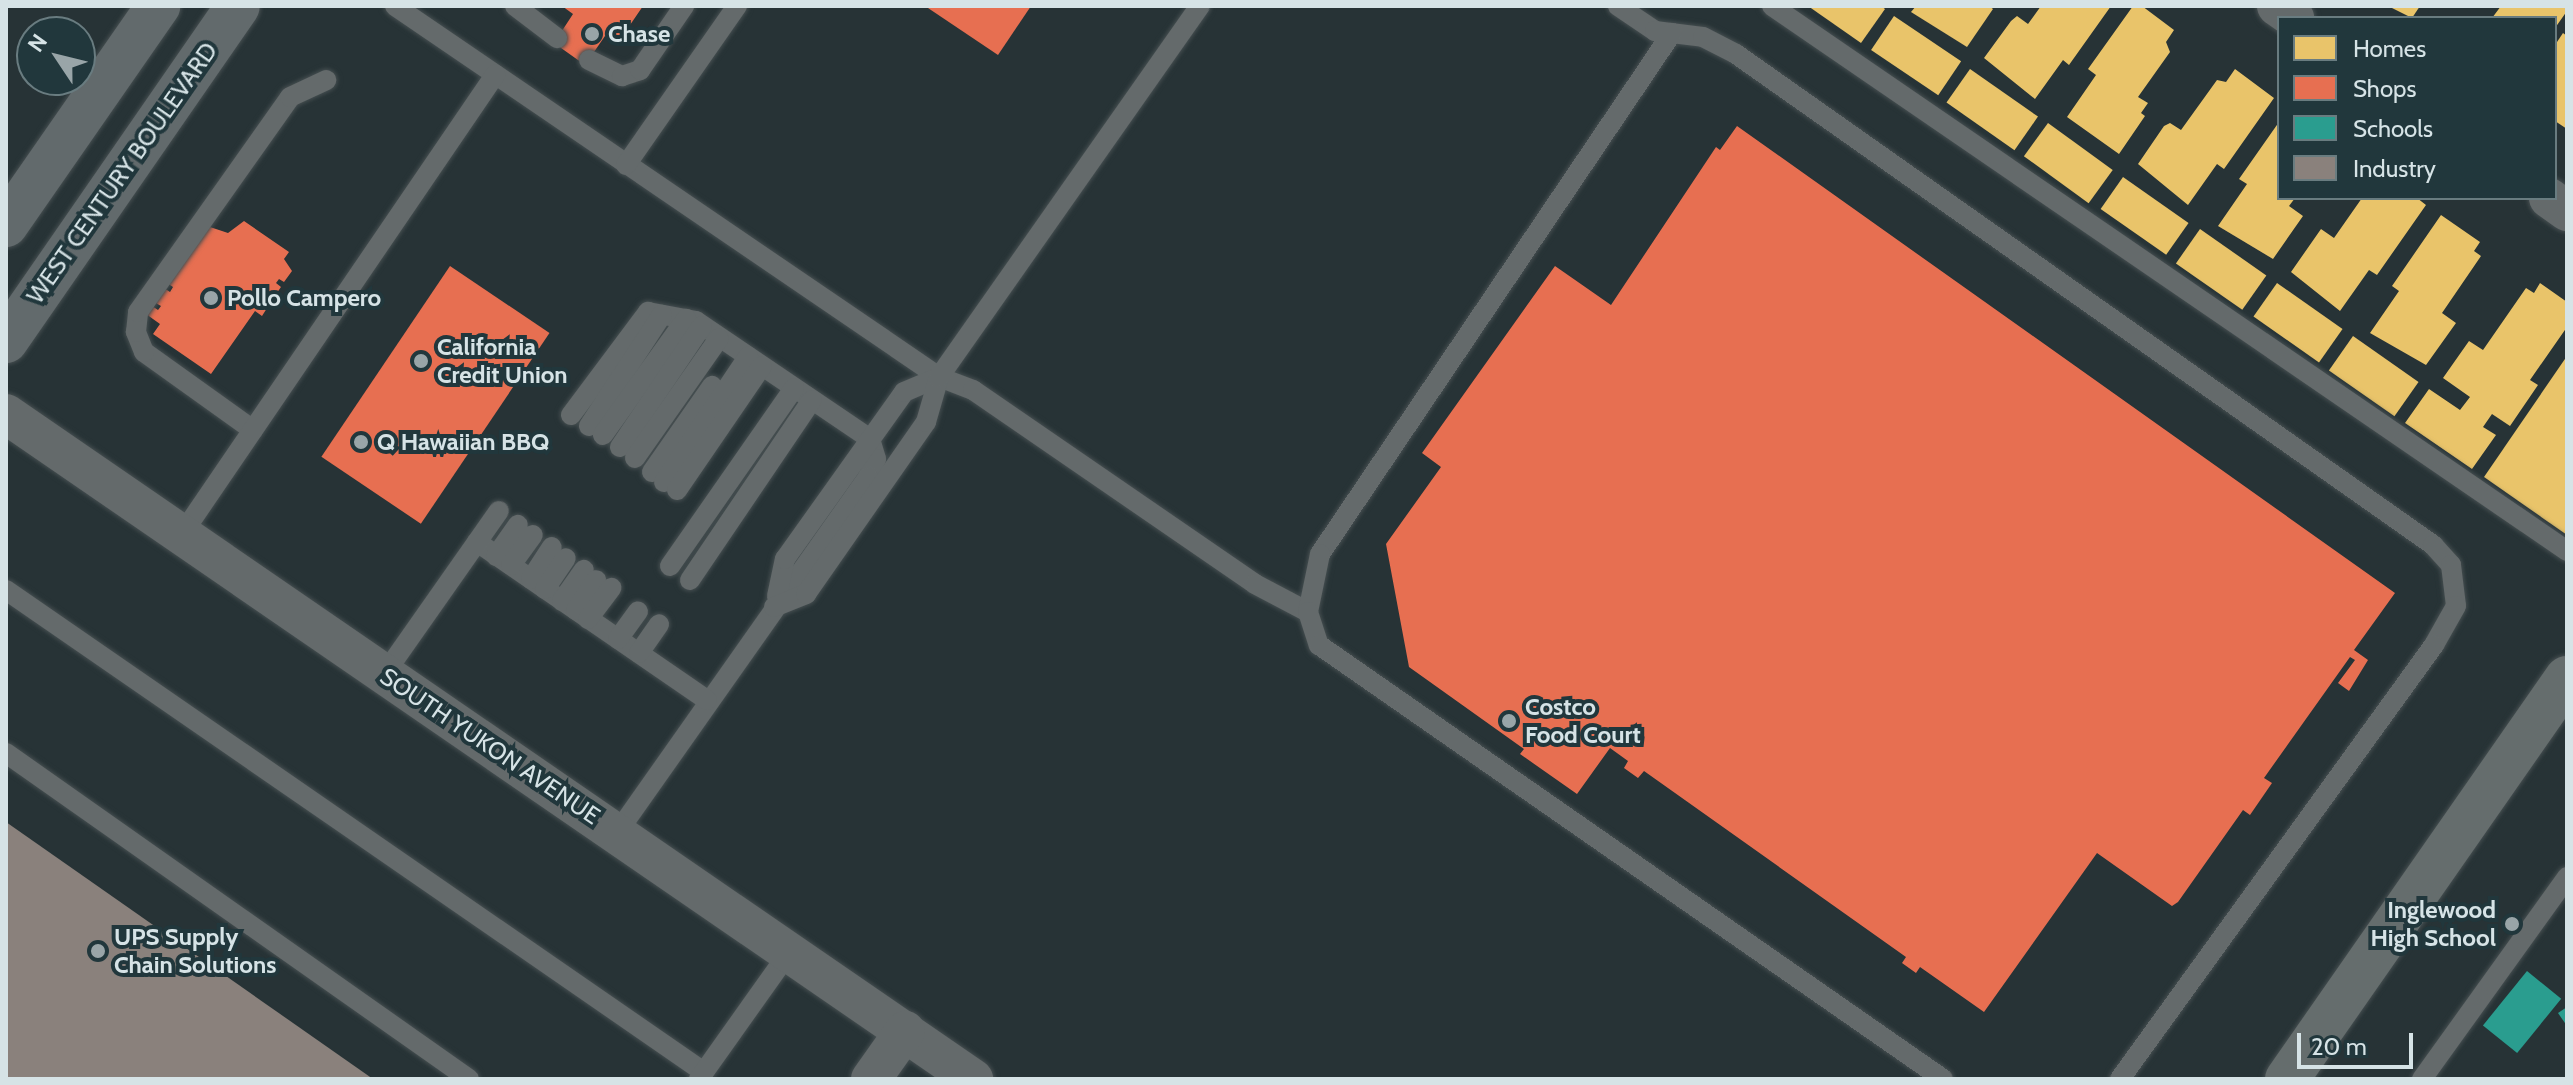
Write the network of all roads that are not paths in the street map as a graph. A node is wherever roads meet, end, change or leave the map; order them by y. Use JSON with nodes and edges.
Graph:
{"nodes":[{"id":1,"x":158,"y":6,"type":"edge"},
{"id":2,"x":238,"y":6,"type":"edge"},
{"id":3,"x":395,"y":6,"type":"edge"},
{"id":4,"x":515,"y":6,"type":"edge"},
{"id":5,"x":684,"y":6,"type":"edge"},
{"id":6,"x":737,"y":6,"type":"edge"},
{"id":7,"x":1200,"y":6,"type":"edge"},
{"id":8,"x":1618,"y":6,"type":"edge"},
{"id":9,"x":1772,"y":6,"type":"edge"},
{"id":10,"x":1672,"y":33,"type":"junction"},
{"id":11,"x":557,"y":38,"type":"dead end"},
{"id":12,"x":589,"y":60,"type":"dead end"},
{"id":13,"x":495,"y":75,"type":"junction"},
{"id":14,"x":326,"y":80,"type":"dead end"},
{"id":15,"x":626,"y":165,"type":"junction"},
{"id":16,"x":6,"y":225,"type":"edge"},
{"id":17,"x":702,"y":328,"type":"junction"},
{"id":18,"x":6,"y":341,"type":"edge"},
{"id":19,"x":749,"y":358,"type":"junction"},
{"id":20,"x":939,"y":377,"type":"junction"},
{"id":21,"x":794,"y":388,"type":"junction"},
{"id":22,"x":812,"y":400,"type":"junction"},
{"id":23,"x":6,"y":414,"type":"edge"},
{"id":24,"x":253,"y":430,"type":"junction"},
{"id":25,"x":870,"y":439,"type":"junction"},
{"id":26,"x":499,"y":511,"type":"dead end"},
{"id":27,"x":526,"y":530,"type":"dead end"},
{"id":28,"x":182,"y":534,"type":"junction"},
{"id":29,"x":477,"y":542,"type":"junction"},
{"id":30,"x":2567,"y":551,"type":"edge"},
{"id":31,"x":559,"y":553,"type":"dead end"},
{"id":32,"x":504,"y":560,"type":"junction"},
{"id":33,"x":670,"y":566,"type":"dead end"},
{"id":34,"x":690,"y":580,"type":"dead end"},
{"id":35,"x":6,"y":590,"type":"edge"},
{"id":36,"x":561,"y":600,"type":"junction"},
{"id":37,"x":774,"y":607,"type":"junction"},
{"id":38,"x":638,"y":611,"type":"dead end"},
{"id":39,"x":1308,"y":612,"type":"junction"},
{"id":40,"x":659,"y":624,"type":"dead end"},
{"id":41,"x":618,"y":639,"type":"junction"},
{"id":42,"x":639,"y":653,"type":"junction"},
{"id":43,"x":385,"y":673,"type":"junction"},
{"id":44,"x":2567,"y":678,"type":"edge"},
{"id":45,"x":707,"y":700,"type":"junction"},
{"id":46,"x":6,"y":753,"type":"edge"},
{"id":47,"x":617,"y":833,"type":"junction"},
{"id":48,"x":2567,"y":877,"type":"edge"},
{"id":49,"x":790,"y":951,"type":"junction"},
{"id":50,"x":905,"y":1031,"type":"junction"},
{"id":51,"x":701,"y":1076,"type":"edge"},
{"id":52,"x":469,"y":1079,"type":"edge"},
{"id":53,"x":871,"y":1079,"type":"edge"},
{"id":54,"x":973,"y":1079,"type":"edge"},
{"id":55,"x":1943,"y":1079,"type":"edge"},
{"id":56,"x":2120,"y":1079,"type":"edge"},
{"id":57,"x":2287,"y":1079,"type":"edge"},
{"id":58,"x":2422,"y":1079,"type":"edge"}],
"edges":[{"from":1,"to":16,"type":"main road"},
{"from":2,"to":18,"type":"main road","name":"WEST CENTURY BOULEVARD"},
{"from":3,"to":13,"type":"lane"},
{"from":4,"to":11,"type":"lane"},
{"from":5,"to":12,"type":"lane"},
{"from":6,"to":15,"type":"lane"},
{"from":7,"to":20,"type":"lane"},
{"from":8,"to":10,"type":"lane"},
{"from":9,"to":30,"type":"lane"},
{"from":10,"to":39,"type":"lane"},
{"from":10,"to":56,"type":"lane"},
{"from":13,"to":15,"type":"lane"},
{"from":13,"to":24,"type":"lane"},
{"from":14,"to":24,"type":"lane"},
{"from":15,"to":20,"type":"lane"},
{"from":17,"to":17,"type":"lane"},
{"from":17,"to":19,"type":"lane"},
{"from":19,"to":19,"type":"lane"},
{"from":19,"to":21,"type":"lane"},
{"from":20,"to":25,"type":"lane"},
{"from":20,"to":37,"type":"lane"},
{"from":20,"to":39,"type":"lane"},
{"from":21,"to":22,"type":"lane"},
{"from":21,"to":33,"type":"lane"},
{"from":22,"to":25,"type":"lane"},
{"from":22,"to":34,"type":"lane"},
{"from":23,"to":28,"type":"street","name":"SOUTH YUKON AVENUE"},
{"from":24,"to":28,"type":"lane"},
{"from":25,"to":37,"type":"lane"},
{"from":26,"to":29,"type":"lane"},
{"from":27,"to":32,"type":"lane"},
{"from":28,"to":43,"type":"street","name":"SOUTH YUKON AVENUE"},
{"from":29,"to":32,"type":"lane"},
{"from":29,"to":43,"type":"lane"},
{"from":31,"to":36,"type":"lane"},
{"from":32,"to":36,"type":"lane"},
{"from":35,"to":51,"type":"lane"},
{"from":36,"to":36,"type":"lane"},
{"from":36,"to":41,"type":"lane"},
{"from":37,"to":45,"type":"lane"},
{"from":38,"to":41,"type":"lane"},
{"from":39,"to":55,"type":"lane"},
{"from":40,"to":42,"type":"lane"},
{"from":41,"to":42,"type":"lane"},
{"from":42,"to":45,"type":"lane"},
{"from":43,"to":47,"type":"street","name":"SOUTH YUKON AVENUE"},
{"from":44,"to":57,"type":"street"},
{"from":45,"to":47,"type":"lane"},
{"from":46,"to":52,"type":"lane"},
{"from":47,"to":49,"type":"street","name":"SOUTH YUKON AVENUE"},
{"from":48,"to":58,"type":"lane"},
{"from":49,"to":50,"type":"street","name":"SOUTH YUKON AVENUE"},
{"from":49,"to":51,"type":"lane"},
{"from":50,"to":53,"type":"street"},
{"from":50,"to":54,"type":"street","name":"SOUTH YUKON AVENUE"}]}
